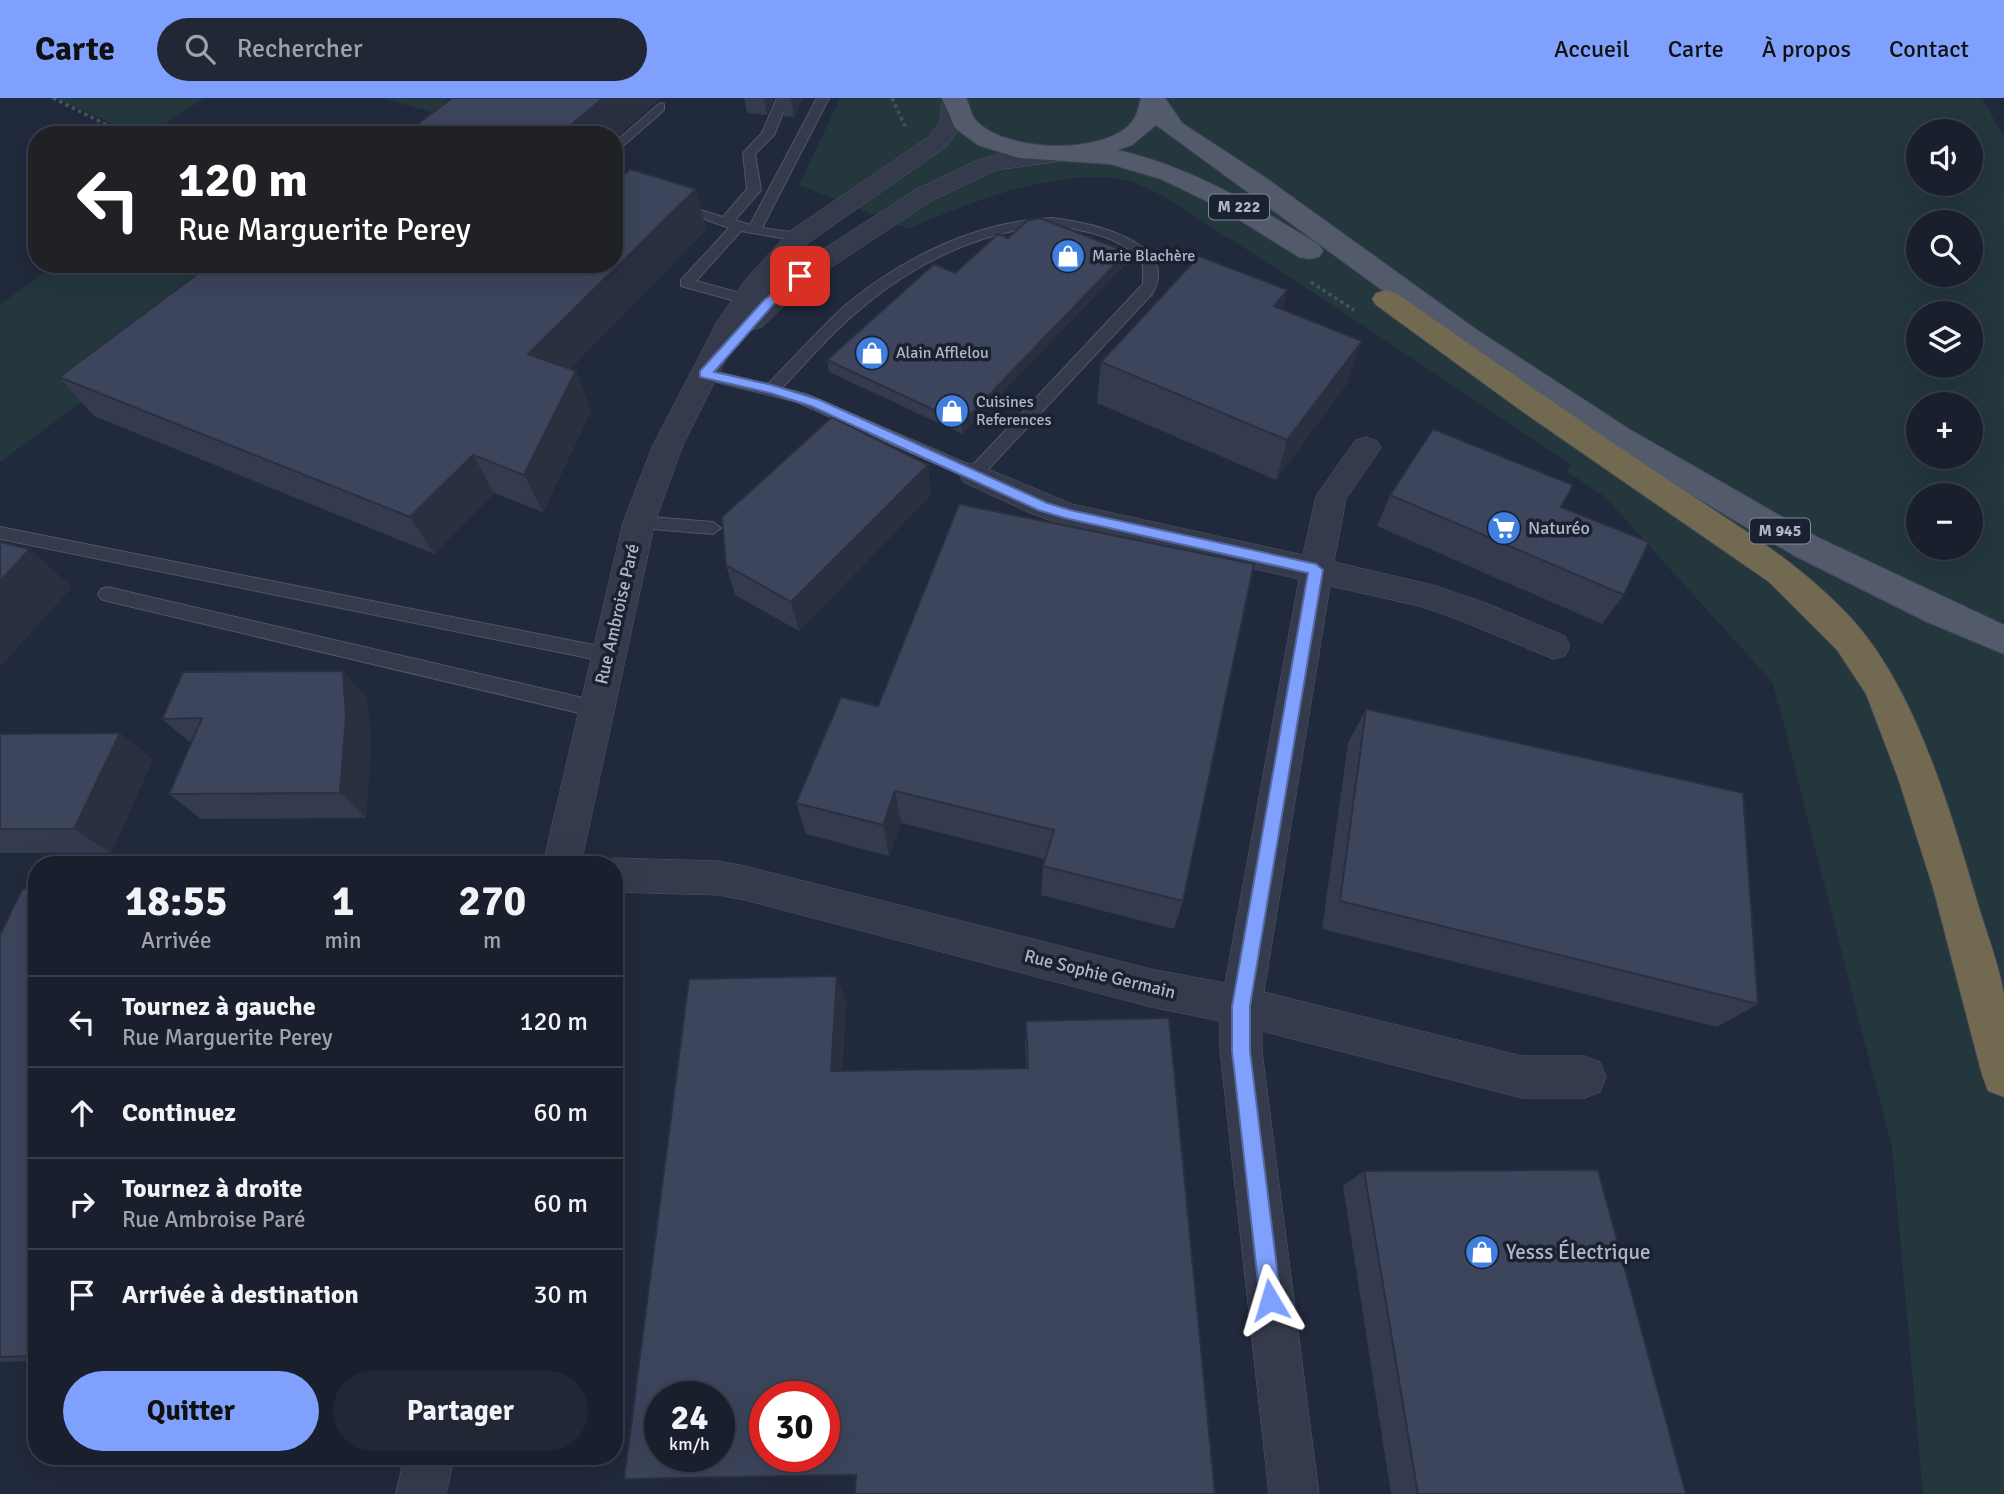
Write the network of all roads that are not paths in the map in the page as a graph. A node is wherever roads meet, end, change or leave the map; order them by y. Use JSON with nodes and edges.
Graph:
{"nodes":[{"id":1,"x":783,"y":98,"type":"edge"},
{"id":2,"x":823,"y":98,"type":"edge"},
{"id":3,"x":1153,"y":98,"type":"edge"},
{"id":4,"x":954,"y":100,"type":"edge"},
{"id":5,"x":660,"y":107,"type":"dead end"},
{"id":6,"x":623,"y":142,"type":"edge"},
{"id":7,"x":1069,"y":153,"type":"junction"},
{"id":8,"x":664,"y":203,"type":"edge"},
{"id":9,"x":732,"y":224,"type":"junction"},
{"id":10,"x":754,"y":231,"type":"junction"},
{"id":11,"x":799,"y":237,"type":"junction"},
{"id":12,"x":746,"y":299,"type":"junction"},
{"id":13,"x":1375,"y":307,"type":"junction"},
{"id":14,"x":1496,"y":357,"type":"junction"},
{"id":15,"x":705,"y":374,"type":"junction"},
{"id":16,"x":772,"y":389,"type":"junction"},
{"id":17,"x":1567,"y":403,"type":"joint"},
{"id":18,"x":1366,"y":448,"type":"dead end"},
{"id":19,"x":974,"y":474,"type":"junction"},
{"id":20,"x":639,"y":522,"type":"junction"},
{"id":21,"x":713,"y":528,"type":"dead end"},
{"id":22,"x":0,"y":533,"type":"edge"},
{"id":23,"x":1316,"y":570,"type":"junction"},
{"id":24,"x":107,"y":594,"type":"dead end"},
{"id":25,"x":2004,"y":640,"type":"edge"},
{"id":26,"x":1553,"y":646,"type":"dead end"},
{"id":27,"x":608,"y":654,"type":"junction"},
{"id":28,"x":596,"y":709,"type":"junction"},
{"id":29,"x":564,"y":856,"type":"edge"},
{"id":30,"x":623,"y":875,"type":"edge"},
{"id":31,"x":1241,"y":1006,"type":"junction"},
{"id":32,"x":2004,"y":1074,"type":"edge"},
{"id":33,"x":1585,"y":1077,"type":"dead end"},
{"id":34,"x":428,"y":1465,"type":"edge"},
{"id":35,"x":421,"y":1494,"type":"edge"},
{"id":36,"x":1293,"y":1494,"type":"edge"}],
"edges":[{"from":1,"to":9,"type":"lane"},
{"from":2,"to":10,"type":"lane"},
{"from":3,"to":7,"type":"main road"},
{"from":3,"to":14,"type":"main road","number":"M 222"},
{"from":4,"to":7,"type":"main road"},
{"from":4,"to":11,"type":"street","name":"Rue Ambroise Paré"},
{"from":5,"to":6,"type":"lane"},
{"from":7,"to":13,"type":"main road","number":"M 222"},
{"from":7,"to":15,"type":"street","name":"Rue Ambroise Paré"},
{"from":8,"to":9,"type":"lane"},
{"from":9,"to":10,"type":"lane"},
{"from":9,"to":12,"type":"lane"},
{"from":10,"to":11,"type":"lane"},
{"from":11,"to":12,"type":"street","name":"Rue Ambroise Paré"},
{"from":12,"to":15,"type":"street","name":"Rue Ambroise Paré"},
{"from":13,"to":14,"type":"main road","number":"M 222"},
{"from":13,"to":32,"type":"highway"},
{"from":14,"to":17,"type":"main road","number":"M 222"},
{"from":15,"to":16,"type":"lane"},
{"from":15,"to":20,"type":"street","name":"Rue Ambroise Paré"},
{"from":16,"to":19,"type":"lane"},
{"from":16,"to":19,"type":"lane"},
{"from":17,"to":25,"type":"main road","number":"M 945"},
{"from":18,"to":23,"type":"street"},
{"from":19,"to":23,"type":"street"},
{"from":20,"to":21,"type":"lane"},
{"from":20,"to":27,"type":"street","name":"Rue Ambroise Paré"},
{"from":22,"to":27,"type":"lane"},
{"from":23,"to":26,"type":"street"},
{"from":23,"to":31,"type":"street"},
{"from":24,"to":28,"type":"lane"},
{"from":27,"to":28,"type":"street","name":"Rue Ambroise Paré"},
{"from":28,"to":29,"type":"street","name":"Rue Ambroise Paré"},
{"from":30,"to":31,"type":"street","name":"Rue Sophie Germain"},
{"from":31,"to":33,"type":"street","name":"Rue Sophie Germain"},
{"from":31,"to":36,"type":"street"},
{"from":34,"to":35,"type":"street"}]}
